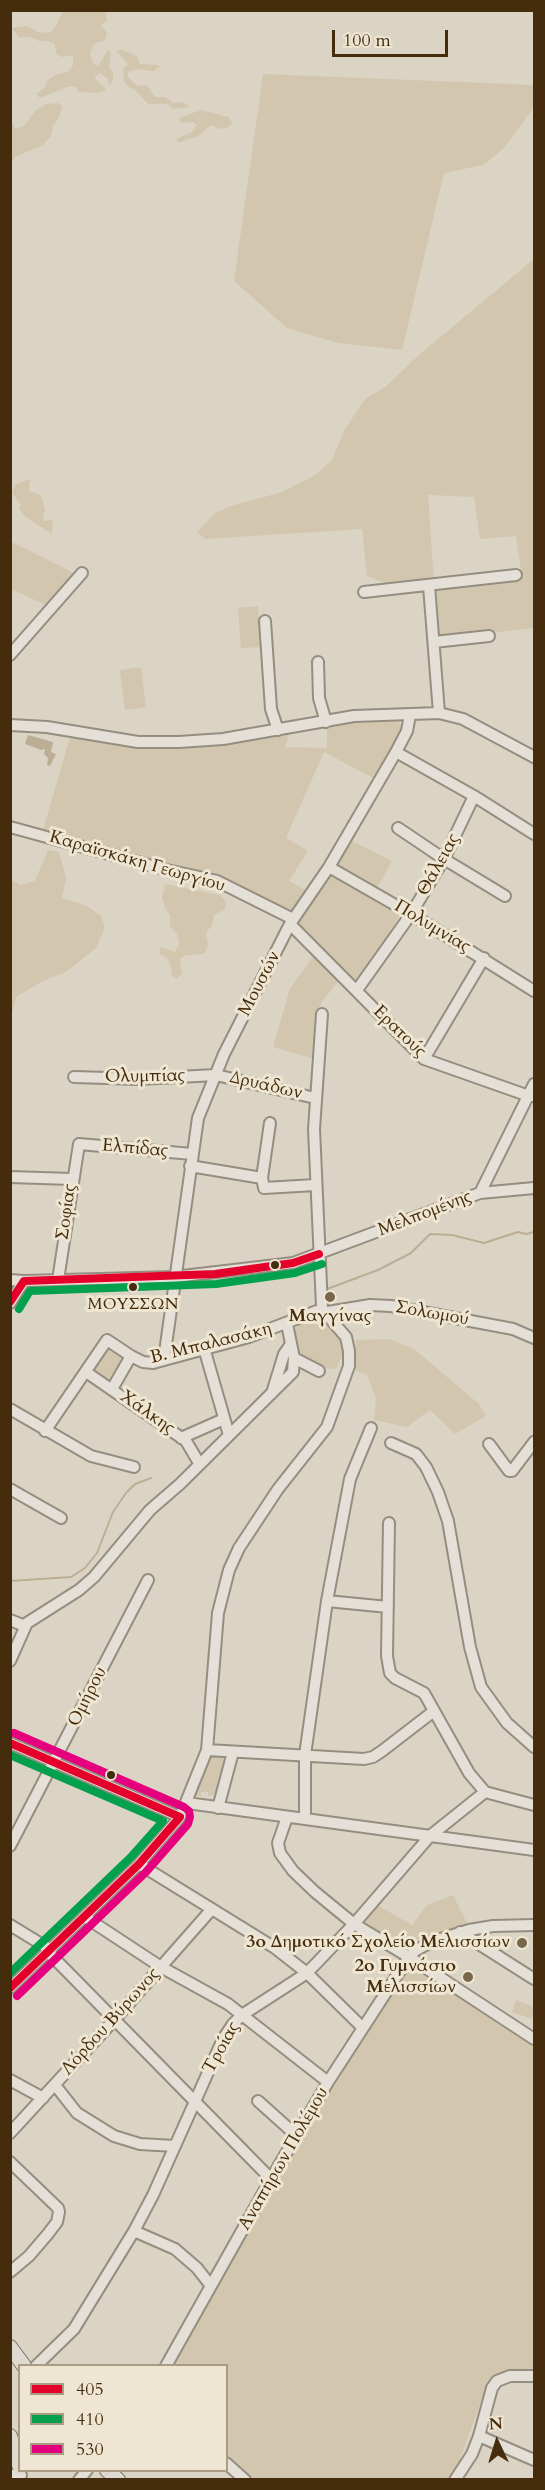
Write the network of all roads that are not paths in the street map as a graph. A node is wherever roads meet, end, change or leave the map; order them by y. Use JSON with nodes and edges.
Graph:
{"nodes":[{"id":1,"x":82,"y":573,"type":"dead end"},
{"id":2,"x":516,"y":575,"type":"dead end"},
{"id":3,"x":429,"y":586,"type":"junction"},
{"id":4,"x":364,"y":592,"type":"dead end"},
{"id":5,"x":265,"y":621,"type":"dead end"},
{"id":6,"x":489,"y":636,"type":"dead end"},
{"id":7,"x":434,"y":642,"type":"junction"},
{"id":8,"x":10,"y":655,"type":"edge"},
{"id":9,"x":318,"y":662,"type":"dead end"},
{"id":10,"x":438,"y":712,"type":"junction"},
{"id":11,"x":410,"y":715,"type":"junction"},
{"id":12,"x":326,"y":722,"type":"junction"},
{"id":13,"x":10,"y":725,"type":"edge"},
{"id":14,"x":278,"y":730,"type":"junction"},
{"id":15,"x":396,"y":752,"type":"junction"},
{"id":16,"x":534,"y":757,"type":"edge"},
{"id":17,"x":474,"y":796,"type":"junction"},
{"id":18,"x":10,"y":827,"type":"edge"},
{"id":19,"x":399,"y":828,"type":"dead end"},
{"id":20,"x":534,"y":834,"type":"edge"},
{"id":21,"x":444,"y":860,"type":"junction"},
{"id":22,"x":329,"y":867,"type":"junction"},
{"id":23,"x":505,"y":896,"type":"dead end"},
{"id":24,"x":411,"y":914,"type":"junction"},
{"id":25,"x":291,"y":921,"type":"junction"},
{"id":26,"x":484,"y":958,"type":"junction"},
{"id":27,"x":357,"y":990,"type":"junction"},
{"id":28,"x":534,"y":991,"type":"edge"},
{"id":29,"x":322,"y":1014,"type":"dead end"},
{"id":30,"x":424,"y":1059,"type":"junction"},
{"id":31,"x":216,"y":1075,"type":"junction"},
{"id":32,"x":74,"y":1077,"type":"dead end"},
{"id":33,"x":534,"y":1084,"type":"edge"},
{"id":34,"x":532,"y":1096,"type":"edge"},
{"id":35,"x":315,"y":1098,"type":"junction"},
{"id":36,"x":270,"y":1123,"type":"dead end"},
{"id":37,"x":79,"y":1144,"type":"joint"},
{"id":38,"x":191,"y":1160,"type":"junction"},
{"id":39,"x":10,"y":1177,"type":"edge"},
{"id":40,"x":262,"y":1178,"type":"junction"},
{"id":41,"x":72,"y":1179,"type":"junction"},
{"id":42,"x":315,"y":1185,"type":"junction"},
{"id":43,"x":534,"y":1188,"type":"edge"},
{"id":44,"x":480,"y":1192,"type":"junction"},
{"id":45,"x":319,"y":1254,"type":"junction"},
{"id":46,"x":174,"y":1277,"type":"junction"},
{"id":47,"x":10,"y":1280,"type":"edge"},
{"id":48,"x":58,"y":1280,"type":"junction"},
{"id":49,"x":24,"y":1281,"type":"junction"},
{"id":50,"x":10,"y":1303,"type":"edge"},
{"id":51,"x":323,"y":1311,"type":"junction"},
{"id":52,"x":534,"y":1323,"type":"edge"},
{"id":53,"x":287,"y":1324,"type":"junction"},
{"id":54,"x":530,"y":1336,"type":"edge"},
{"id":55,"x":291,"y":1344,"type":"junction"},
{"id":56,"x":204,"y":1348,"type":"junction"},
{"id":57,"x":131,"y":1356,"type":"junction"},
{"id":58,"x":294,"y":1358,"type":"junction"},
{"id":59,"x":164,"y":1359,"type":"junction"},
{"id":60,"x":319,"y":1371,"type":"dead end"},
{"id":61,"x":86,"y":1372,"type":"junction"},
{"id":62,"x":112,"y":1389,"type":"junction"},
{"id":63,"x":272,"y":1393,"type":"junction"},
{"id":64,"x":10,"y":1409,"type":"edge"},
{"id":65,"x":224,"y":1419,"type":"junction"},
{"id":66,"x":371,"y":1428,"type":"dead end"},
{"id":67,"x":45,"y":1431,"type":"junction"},
{"id":68,"x":229,"y":1435,"type":"junction"},
{"id":69,"x":181,"y":1438,"type":"junction"},
{"id":70,"x":534,"y":1442,"type":"edge"},
{"id":71,"x":391,"y":1443,"type":"dead end"},
{"id":72,"x":489,"y":1444,"type":"dead end"},
{"id":73,"x":199,"y":1463,"type":"junction"},
{"id":74,"x":134,"y":1467,"type":"dead end"},
{"id":75,"x":10,"y":1489,"type":"edge"},
{"id":76,"x":61,"y":1518,"type":"dead end"},
{"id":77,"x":389,"y":1523,"type":"dead end"},
{"id":78,"x":148,"y":1580,"type":"dead end"},
{"id":79,"x":327,"y":1601,"type":"junction"},
{"id":80,"x":388,"y":1607,"type":"junction"},
{"id":81,"x":10,"y":1620,"type":"edge"},
{"id":82,"x":25,"y":1626,"type":"junction"},
{"id":83,"x":10,"y":1661,"type":"edge"},
{"id":84,"x":434,"y":1711,"type":"junction"},
{"id":85,"x":10,"y":1743,"type":"edge"},
{"id":86,"x":534,"y":1747,"type":"edge"},
{"id":87,"x":207,"y":1750,"type":"junction"},
{"id":88,"x":233,"y":1752,"type":"junction"},
{"id":89,"x":305,"y":1755,"type":"junction"},
{"id":90,"x":55,"y":1762,"type":"junction"},
{"id":91,"x":484,"y":1792,"type":"junction"},
{"id":92,"x":187,"y":1803,"type":"junction"},
{"id":93,"x":534,"y":1806,"type":"edge"},
{"id":94,"x":218,"y":1808,"type":"junction"},
{"id":95,"x":180,"y":1817,"type":"junction"},
{"id":96,"x":287,"y":1817,"type":"junction"},
{"id":97,"x":305,"y":1819,"type":"junction"},
{"id":98,"x":430,"y":1836,"type":"junction"},
{"id":99,"x":11,"y":1842,"type":"edge"},
{"id":100,"x":534,"y":1850,"type":"edge"},
{"id":101,"x":140,"y":1864,"type":"junction"},
{"id":102,"x":211,"y":1910,"type":"junction"},
{"id":103,"x":85,"y":1917,"type":"junction"},
{"id":104,"x":354,"y":1924,"type":"junction"},
{"id":105,"x":10,"y":1925,"type":"edge"},
{"id":106,"x":534,"y":1925,"type":"edge"},
{"id":107,"x":460,"y":1932,"type":"junction"},
{"id":108,"x":50,"y":1952,"type":"junction"},
{"id":109,"x":409,"y":1957,"type":"junction"},
{"id":110,"x":161,"y":1967,"type":"junction"},
{"id":111,"x":307,"y":1972,"type":"junction"},
{"id":112,"x":534,"y":1980,"type":"edge"},
{"id":113,"x":10,"y":1988,"type":"edge"},
{"id":114,"x":242,"y":2015,"type":"junction"},
{"id":115,"x":115,"y":2019,"type":"junction"},
{"id":116,"x":363,"y":2028,"type":"junction"},
{"id":117,"x":534,"y":2039,"type":"edge"},
{"id":118,"x":10,"y":2080,"type":"edge"},
{"id":119,"x":328,"y":2082,"type":"junction"},
{"id":120,"x":55,"y":2085,"type":"junction"},
{"id":121,"x":43,"y":2098,"type":"junction"},
{"id":122,"x":258,"y":2101,"type":"dead end"},
{"id":123,"x":195,"y":2104,"type":"junction"},
{"id":124,"x":10,"y":2133,"type":"edge"},
{"id":125,"x":297,"y":2136,"type":"junction"},
{"id":126,"x":175,"y":2146,"type":"junction"},
{"id":127,"x":10,"y":2162,"type":"edge"},
{"id":128,"x":271,"y":2179,"type":"junction"},
{"id":129,"x":134,"y":2231,"type":"junction"},
{"id":130,"x":10,"y":2272,"type":"edge"},
{"id":131,"x":211,"y":2286,"type":"junction"},
{"id":132,"x":10,"y":2347,"type":"edge"},
{"id":133,"x":23,"y":2364,"type":"edge"},
{"id":134,"x":38,"y":2364,"type":"edge"},
{"id":135,"x":167,"y":2364,"type":"edge"},
{"id":136,"x":534,"y":2376,"type":"edge"},
{"id":137,"x":10,"y":2436,"type":"edge"},
{"id":138,"x":479,"y":2436,"type":"junction"},
{"id":139,"x":534,"y":2460,"type":"edge"},
{"id":140,"x":228,"y":2465,"type":"edge"},
{"id":141,"x":18,"y":2470,"type":"edge"},
{"id":142,"x":245,"y":2480,"type":"edge"},
{"id":143,"x":455,"y":2480,"type":"edge"}],
"edges":[{"from":1,"to":8,"type":"street"},
{"from":2,"to":3,"type":"street"},
{"from":3,"to":4,"type":"street"},
{"from":3,"to":7,"type":"street"},
{"from":5,"to":14,"type":"street"},
{"from":6,"to":7,"type":"street"},
{"from":7,"to":10,"type":"street"},
{"from":9,"to":12,"type":"street"},
{"from":10,"to":11,"type":"street"},
{"from":10,"to":16,"type":"street"},
{"from":11,"to":12,"type":"street"},
{"from":11,"to":15,"type":"street","name":"Μουσών"},
{"from":12,"to":14,"type":"street"},
{"from":13,"to":14,"type":"street"},
{"from":15,"to":17,"type":"street"},
{"from":15,"to":22,"type":"street","name":"Μουσών"},
{"from":17,"to":20,"type":"street"},
{"from":17,"to":21,"type":"street","name":"Θάλειας"},
{"from":18,"to":25,"type":"street","name":"Καραϊσκάκη Γεωργίου"},
{"from":19,"to":21,"type":"street"},
{"from":21,"to":23,"type":"street"},
{"from":21,"to":24,"type":"street","name":"Θάλειας"},
{"from":22,"to":24,"type":"street","name":"Πολυμνίας"},
{"from":22,"to":25,"type":"street","name":"Μουσών"},
{"from":24,"to":26,"type":"street","name":"Πολυμνίας"},
{"from":24,"to":27,"type":"street","name":"Θάλειας"},
{"from":25,"to":27,"type":"street","name":"Ερατούς"},
{"from":25,"to":31,"type":"street","name":"Μουσών"},
{"from":26,"to":28,"type":"street","name":"Πολυμνίας"},
{"from":26,"to":30,"type":"street"},
{"from":27,"to":30,"type":"street","name":"Ερατούς"},
{"from":29,"to":35,"type":"street"},
{"from":30,"to":34,"type":"street","name":"Ερατούς"},
{"from":31,"to":32,"type":"street","name":"Ολυμπίας"},
{"from":31,"to":35,"type":"street","name":"Δρυάδων"},
{"from":31,"to":38,"type":"street","name":"Μουσών"},
{"from":33,"to":34,"type":"street"},
{"from":34,"to":44,"type":"street"},
{"from":35,"to":42,"type":"street"},
{"from":36,"to":40,"type":"street"},
{"from":37,"to":38,"type":"street","name":"Ελπίδας"},
{"from":37,"to":41,"type":"street","name":"Σοφίας"},
{"from":38,"to":40,"type":"street","name":"Ελπίδας"},
{"from":38,"to":46,"type":"street","name":"Μουσών"},
{"from":39,"to":41,"type":"street"},
{"from":40,"to":42,"type":"street","name":"Ελπίδας"},
{"from":41,"to":48,"type":"street","name":"Σοφίας"},
{"from":42,"to":45,"type":"street"},
{"from":43,"to":44,"type":"street","name":"Μελπομένης"},
{"from":44,"to":45,"type":"street","name":"Μελπομένης"},
{"from":45,"to":46,"type":"street","name":"Μελπομένης"},
{"from":45,"to":51,"type":"street"},
{"from":46,"to":48,"type":"street","name":"Μελπομένης"},
{"from":46,"to":59,"type":"street","name":"Μουσών"},
{"from":47,"to":49,"type":"street","name":"Μελπομένης"},
{"from":48,"to":49,"type":"street","name":"Μελπομένης"},
{"from":49,"to":50,"type":"street"},
{"from":51,"to":53,"type":"street","name":"Β. Μπαλασάκη"},
{"from":51,"to":54,"type":"street","name":"Σολωμού"},
{"from":51,"to":87,"type":"street"},
{"from":52,"to":54,"type":"street"},
{"from":53,"to":55,"type":"street"},
{"from":53,"to":56,"type":"street","name":"Β. Μπαλασάκη"},
{"from":55,"to":58,"type":"street"},
{"from":55,"to":63,"type":"street"},
{"from":56,"to":59,"type":"street","name":"Β. Μπαλασάκη"},
{"from":56,"to":65,"type":"street"},
{"from":57,"to":59,"type":"street","name":"Β. Μπαλασάκη"},
{"from":57,"to":61,"type":"street","name":"Β. Μπαλασάκη"},
{"from":57,"to":62,"type":"street"},
{"from":58,"to":60,"type":"street"},
{"from":58,"to":63,"type":"street"},
{"from":61,"to":62,"type":"street","name":"Χάλκης"},
{"from":61,"to":67,"type":"street"},
{"from":62,"to":69,"type":"street","name":"Χάλκης"},
{"from":63,"to":68,"type":"street"},
{"from":64,"to":67,"type":"street"},
{"from":65,"to":68,"type":"street"},
{"from":65,"to":69,"type":"street"},
{"from":66,"to":79,"type":"street"},
{"from":67,"to":74,"type":"street"},
{"from":68,"to":73,"type":"street"},
{"from":69,"to":73,"type":"street","name":"Χάλκης"},
{"from":70,"to":72,"type":"street"},
{"from":71,"to":86,"type":"street"},
{"from":73,"to":82,"type":"street"},
{"from":75,"to":76,"type":"street"},
{"from":77,"to":80,"type":"street"},
{"from":78,"to":90,"type":"street","name":"Ομήρου"},
{"from":79,"to":80,"type":"street"},
{"from":79,"to":89,"type":"street"},
{"from":80,"to":84,"type":"street"},
{"from":81,"to":82,"type":"street"},
{"from":82,"to":83,"type":"street"},
{"from":84,"to":89,"type":"street"},
{"from":84,"to":91,"type":"street"},
{"from":85,"to":90,"type":"street"},
{"from":87,"to":88,"type":"street"},
{"from":87,"to":92,"type":"street"},
{"from":88,"to":89,"type":"street"},
{"from":88,"to":94,"type":"street"},
{"from":89,"to":97,"type":"street"},
{"from":90,"to":95,"type":"street"},
{"from":90,"to":99,"type":"street","name":"Ομήρου"},
{"from":91,"to":93,"type":"street"},
{"from":91,"to":98,"type":"street","name":"Τροίας"},
{"from":92,"to":94,"type":"street"},
{"from":92,"to":95,"type":"street"},
{"from":94,"to":96,"type":"street"},
{"from":95,"to":101,"type":"street"},
{"from":96,"to":97,"type":"street"},
{"from":96,"to":104,"type":"street"},
{"from":97,"to":98,"type":"street"},
{"from":98,"to":100,"type":"street"},
{"from":98,"to":104,"type":"street","name":"Τροίας"},
{"from":101,"to":102,"type":"street"},
{"from":101,"to":103,"type":"street"},
{"from":102,"to":110,"type":"street","name":"Λόρδου Βύρωνος"},
{"from":102,"to":111,"type":"street"},
{"from":103,"to":108,"type":"street"},
{"from":103,"to":110,"type":"street"},
{"from":104,"to":109,"type":"street"},
{"from":104,"to":111,"type":"street","name":"Τροίας"},
{"from":105,"to":108,"type":"street"},
{"from":106,"to":107,"type":"street"},
{"from":107,"to":109,"type":"street"},
{"from":107,"to":112,"type":"street"},
{"from":108,"to":113,"type":"street"},
{"from":108,"to":115,"type":"street"},
{"from":109,"to":116,"type":"street","name":"Αναπήρων Πολέμου"},
{"from":109,"to":117,"type":"street"},
{"from":110,"to":114,"type":"street"},
{"from":110,"to":115,"type":"street","name":"Λόρδου Βύρωνος"},
{"from":111,"to":114,"type":"street","name":"Τροίας"},
{"from":111,"to":116,"type":"street"},
{"from":114,"to":119,"type":"street"},
{"from":114,"to":123,"type":"street","name":"Τροίας"},
{"from":115,"to":120,"type":"street","name":"Λόρδου Βύρωνος"},
{"from":115,"to":123,"type":"street"},
{"from":116,"to":119,"type":"street","name":"Αναπήρων Πολέμου"},
{"from":118,"to":121,"type":"street"},
{"from":119,"to":125,"type":"street","name":"Αναπήρων Πολέμου"},
{"from":120,"to":121,"type":"street","name":"Λόρδου Βύρωνος"},
{"from":120,"to":126,"type":"street"},
{"from":121,"to":124,"type":"street","name":"Λόρδου Βύρωνος"},
{"from":122,"to":125,"type":"street"},
{"from":123,"to":126,"type":"street","name":"Τροίας"},
{"from":123,"to":128,"type":"street"},
{"from":125,"to":128,"type":"street","name":"Αναπήρων Πολέμου"},
{"from":126,"to":129,"type":"street","name":"Τροίας"},
{"from":127,"to":130,"type":"street"},
{"from":128,"to":131,"type":"street","name":"Αναπήρων Πολέμου"},
{"from":129,"to":131,"type":"street"},
{"from":129,"to":134,"type":"street","name":"Τροίας"},
{"from":131,"to":135,"type":"street","name":"Αναπήρων Πολέμου"},
{"from":132,"to":133,"type":"main road"},
{"from":136,"to":138,"type":"street"},
{"from":137,"to":141,"type":"main road"},
{"from":138,"to":139,"type":"street"},
{"from":138,"to":143,"type":"street"},
{"from":140,"to":142,"type":"street"}]}
